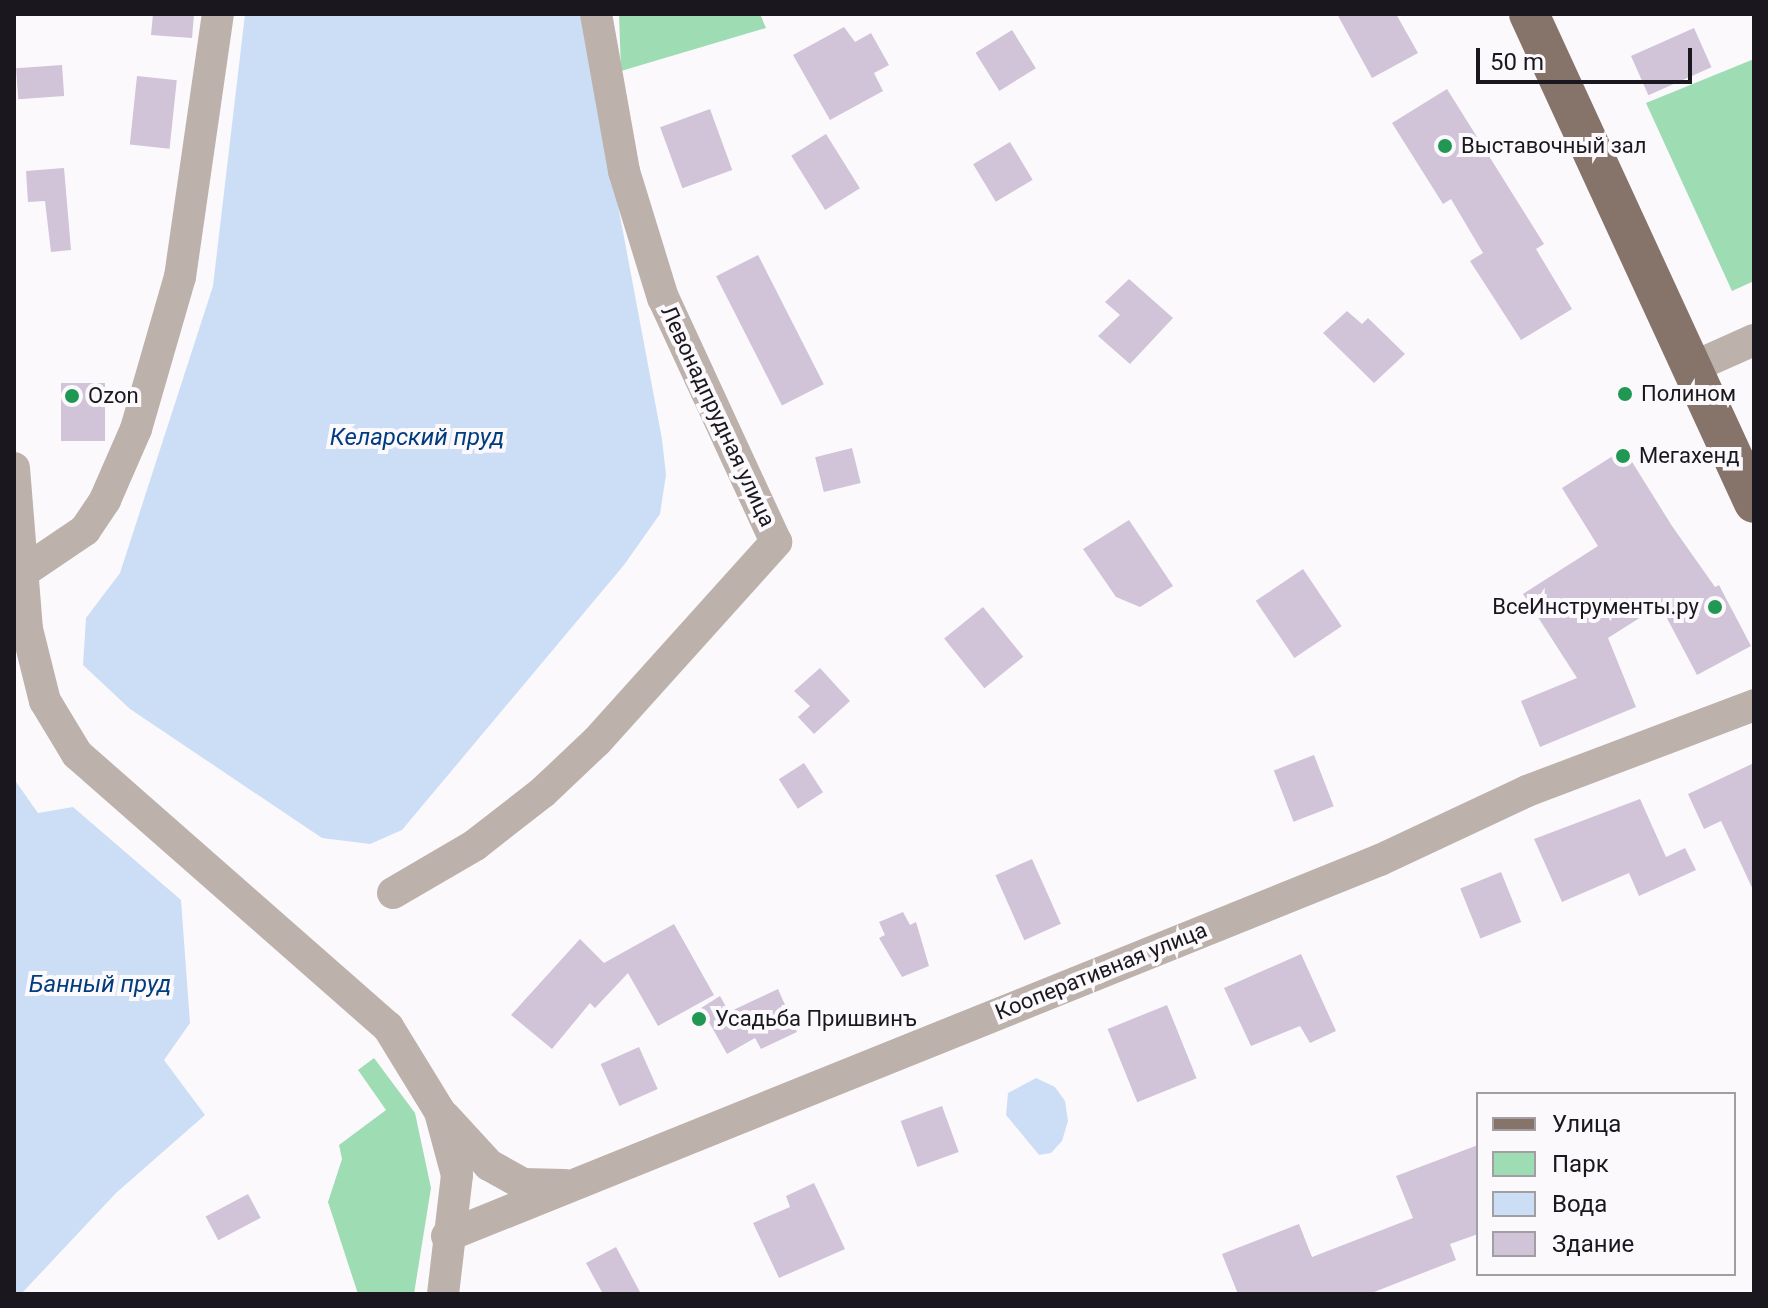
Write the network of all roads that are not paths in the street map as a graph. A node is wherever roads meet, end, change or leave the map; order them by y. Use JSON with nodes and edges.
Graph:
{"nodes":[{"id":1,"x":218,"y":14,"type":"edge"},
{"id":2,"x":596,"y":14,"type":"edge"},
{"id":3,"x":1529,"y":14,"type":"edge"},
{"id":4,"x":1754,"y":340,"type":"edge"},
{"id":5,"x":1691,"y":368,"type":"junction"},
{"id":6,"x":14,"y":468,"type":"edge"},
{"id":7,"x":1754,"y":503,"type":"edge"},
{"id":8,"x":23,"y":572,"type":"junction"},
{"id":9,"x":20,"y":631,"type":"edge"},
{"id":10,"x":1754,"y":705,"type":"edge"},
{"id":11,"x":393,"y":893,"type":"dead end"},
{"id":12,"x":440,"y":1112,"type":"junction"},
{"id":13,"x":581,"y":1184,"type":"junction"},
{"id":14,"x":447,"y":1236,"type":"junction"},
{"id":15,"x":443,"y":1294,"type":"edge"}],
"edges":[{"from":1,"to":8,"type":"street"},
{"from":2,"to":11,"type":"street","name":"Левонадпрудная улица"},
{"from":3,"to":5,"type":"main road"},
{"from":4,"to":5,"type":"street"},
{"from":5,"to":7,"type":"main road"},
{"from":6,"to":8,"type":"street"},
{"from":8,"to":9,"type":"street"},
{"from":9,"to":12,"type":"street"},
{"from":10,"to":13,"type":"street","name":"Кооперативная улица"},
{"from":12,"to":13,"type":"street"},
{"from":12,"to":14,"type":"street"},
{"from":13,"to":14,"type":"street","name":"Кооперативная улица"},
{"from":14,"to":15,"type":"street"}]}
